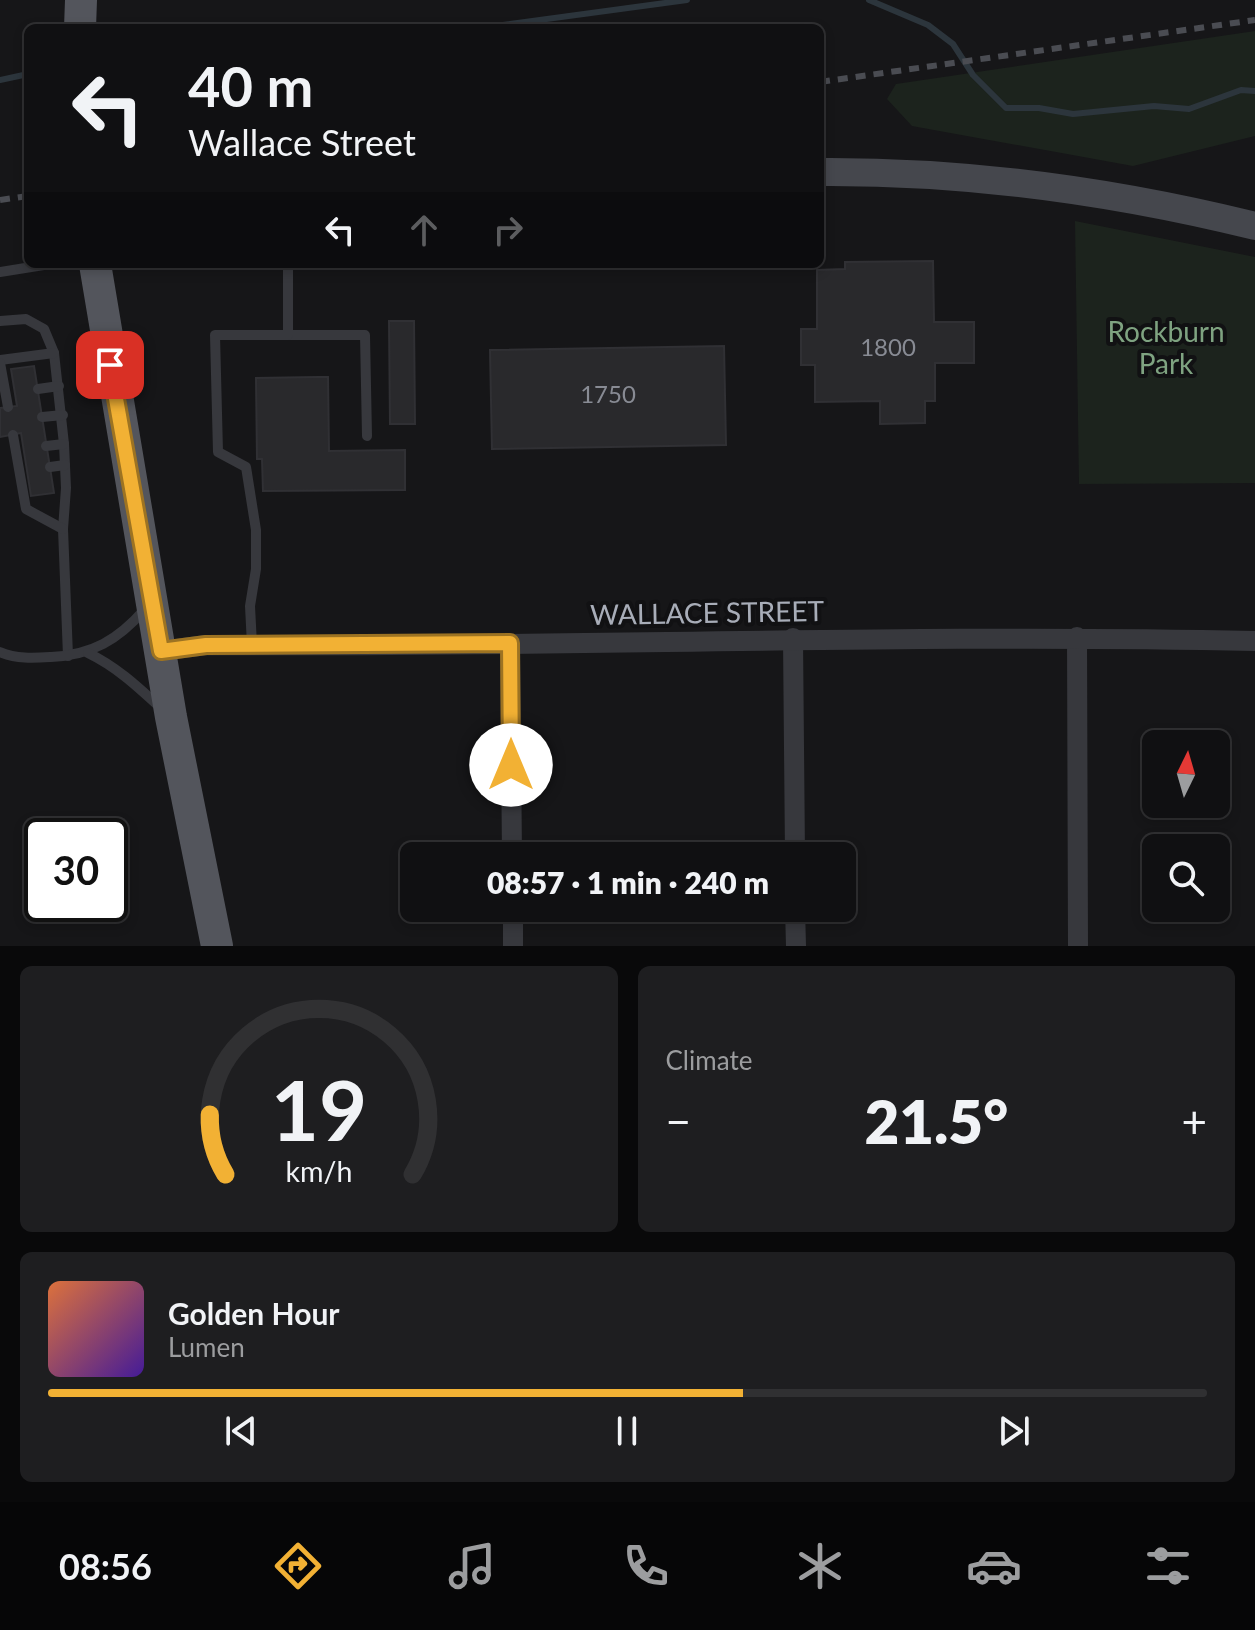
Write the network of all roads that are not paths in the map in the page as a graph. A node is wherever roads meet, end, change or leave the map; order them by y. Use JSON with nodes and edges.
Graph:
{"nodes":[{"id":1,"x":81,"y":0,"type":"edge"},
{"id":2,"x":80,"y":24,"type":"edge"},
{"id":3,"x":824,"y":172,"type":"edge"},
{"id":4,"x":1255,"y":226,"type":"edge"},
{"id":5,"x":25,"y":268,"type":"edge"},
{"id":6,"x":96,"y":268,"type":"edge"},
{"id":7,"x":288,"y":268,"type":"edge"},
{"id":8,"x":0,"y":272,"type":"edge"},
{"id":9,"x":0,"y":321,"type":"edge"},
{"id":10,"x":288,"y":335,"type":"junction"},
{"id":11,"x":54,"y":353,"type":"junction"},
{"id":12,"x":0,"y":362,"type":"edge"},
{"id":13,"x":59,"y":386,"type":"junction"},
{"id":14,"x":38,"y":389,"type":"dead end"},
{"id":15,"x":8,"y":407,"type":"dead end"},
{"id":16,"x":63,"y":415,"type":"junction"},
{"id":17,"x":42,"y":417,"type":"dead end"},
{"id":18,"x":13,"y":435,"type":"dead end"},
{"id":19,"x":367,"y":436,"type":"dead end"},
{"id":20,"x":64,"y":444,"type":"junction"},
{"id":21,"x":46,"y":446,"type":"dead end"},
{"id":22,"x":65,"y":465,"type":"junction"},
{"id":23,"x":50,"y":467,"type":"dead end"},
{"id":24,"x":63,"y":529,"type":"junction"},
{"id":25,"x":151,"y":601,"type":"junction"},
{"id":26,"x":1077,"y":637,"type":"junction"},
{"id":27,"x":793,"y":638,"type":"junction"},
{"id":28,"x":1255,"y":641,"type":"edge"},
{"id":29,"x":510,"y":643,"type":"junction"},
{"id":30,"x":252,"y":645,"type":"junction"},
{"id":31,"x":161,"y":651,"type":"junction"},
{"id":32,"x":0,"y":652,"type":"edge"},
{"id":33,"x":88,"y":653,"type":"junction"},
{"id":34,"x":68,"y":656,"type":"junction"},
{"id":35,"x":171,"y":717,"type":"junction"},
{"id":36,"x":512,"y":842,"type":"edge"},
{"id":37,"x":795,"y":842,"type":"edge"},
{"id":38,"x":513,"y":922,"type":"edge"},
{"id":39,"x":795,"y":922,"type":"edge"},
{"id":40,"x":217,"y":946,"type":"edge"},
{"id":41,"x":513,"y":946,"type":"edge"},
{"id":42,"x":796,"y":946,"type":"edge"},
{"id":43,"x":1078,"y":946,"type":"edge"}],
"edges":[{"from":1,"to":2,"type":"main road"},
{"from":3,"to":4,"type":"street"},
{"from":5,"to":8,"type":"lane"},
{"from":6,"to":25,"type":"main road"},
{"from":7,"to":10,"type":"lane"},
{"from":9,"to":11,"type":"lane"},
{"from":10,"to":19,"type":"lane"},
{"from":10,"to":30,"type":"lane"},
{"from":11,"to":12,"type":"lane"},
{"from":11,"to":13,"type":"lane"},
{"from":12,"to":15,"type":"lane"},
{"from":13,"to":14,"type":"lane"},
{"from":13,"to":16,"type":"lane"},
{"from":16,"to":17,"type":"lane"},
{"from":16,"to":20,"type":"lane"},
{"from":18,"to":24,"type":"lane"},
{"from":20,"to":21,"type":"lane"},
{"from":20,"to":22,"type":"lane"},
{"from":22,"to":23,"type":"lane"},
{"from":22,"to":24,"type":"lane"},
{"from":24,"to":34,"type":"lane"},
{"from":25,"to":31,"type":"main road"},
{"from":25,"to":33,"type":"lane"},
{"from":26,"to":27,"type":"street","name":"WALLACE STREET"},
{"from":26,"to":28,"type":"street","name":"WALLACE STREET"},
{"from":26,"to":43,"type":"street"},
{"from":27,"to":29,"type":"street","name":"WALLACE STREET"},
{"from":27,"to":37,"type":"street"},
{"from":29,"to":30,"type":"street","name":"WALLACE STREET"},
{"from":29,"to":36,"type":"street"},
{"from":30,"to":31,"type":"street","name":"WALLACE STREET"},
{"from":31,"to":35,"type":"main road"},
{"from":32,"to":34,"type":"lane"},
{"from":33,"to":34,"type":"lane"},
{"from":33,"to":35,"type":"lane"},
{"from":35,"to":40,"type":"main road"},
{"from":38,"to":41,"type":"street"},
{"from":39,"to":42,"type":"street"}]}
